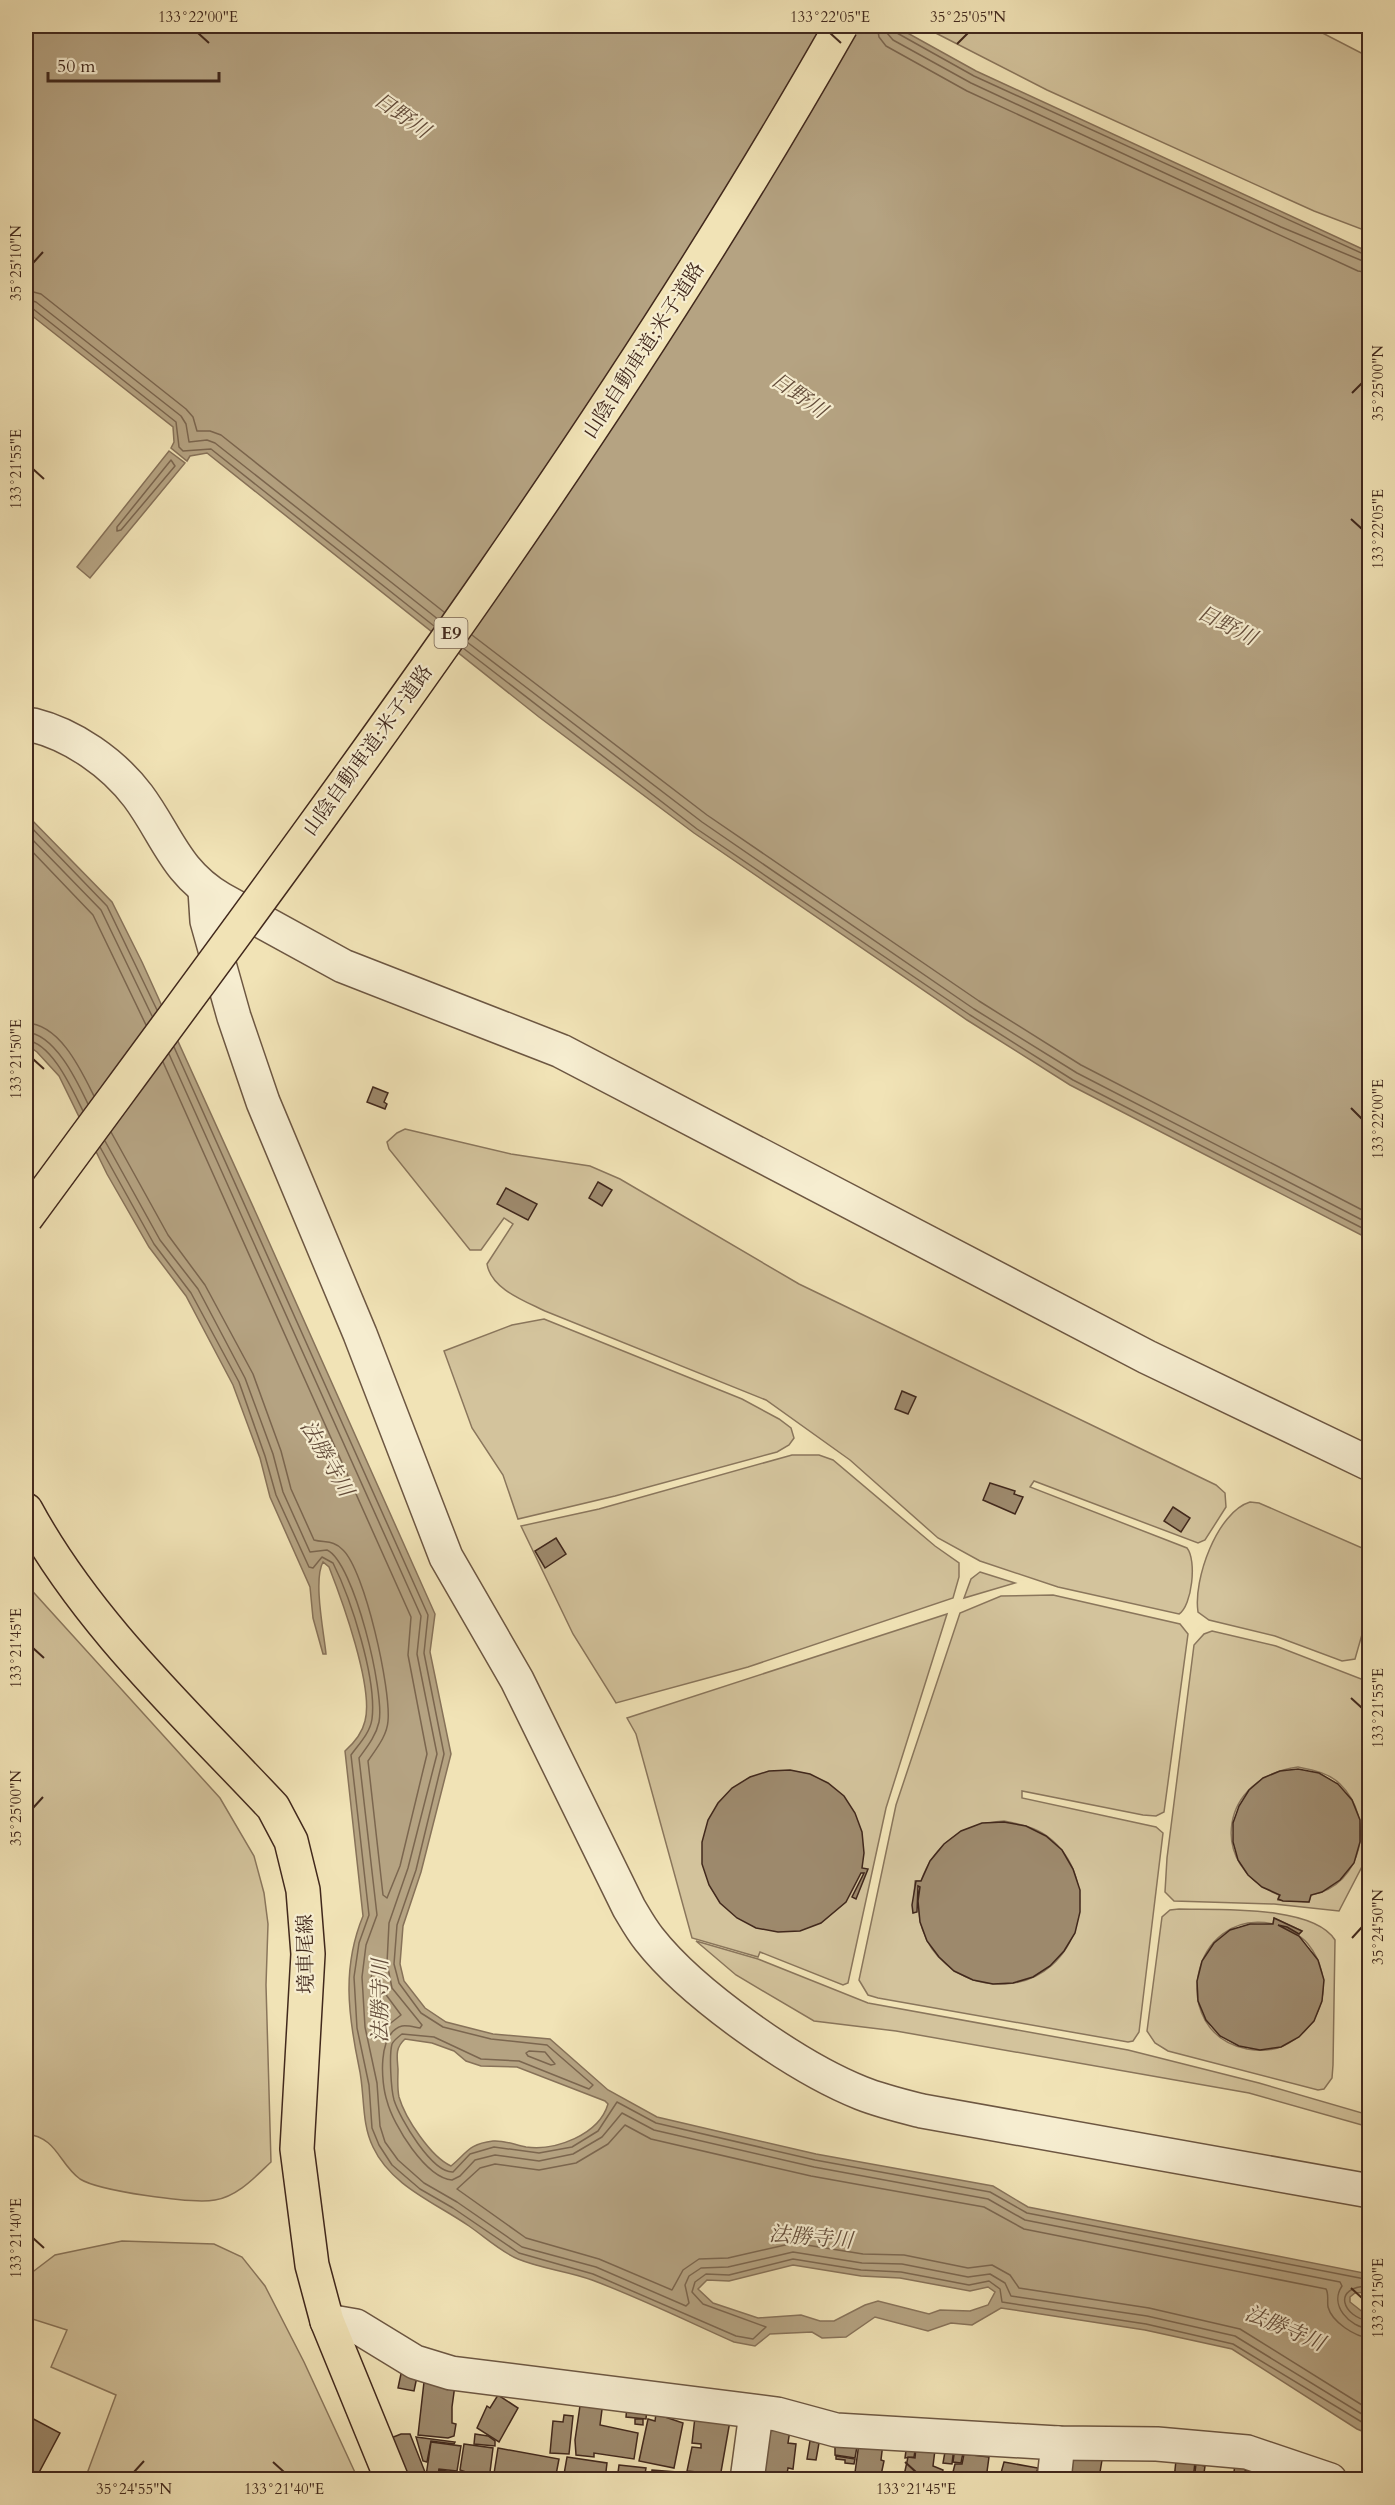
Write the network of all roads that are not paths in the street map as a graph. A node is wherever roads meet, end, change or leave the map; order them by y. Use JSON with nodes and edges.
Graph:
{"nodes":[{"id":1,"x":826,"y":26,"type":"edge"},
{"id":2,"x":841,"y":26,"type":"edge"},
{"id":3,"x":28,"y":722,"type":"edge"},
{"id":4,"x":205,"y":890,"type":"junction"},
{"id":5,"x":26,"y":1193,"type":"edge"},
{"id":6,"x":26,"y":1218,"type":"edge"},
{"id":7,"x":1370,"y":1464,"type":"edge"},
{"id":8,"x":26,"y":1510,"type":"edge"},
{"id":9,"x":1370,"y":2191,"type":"edge"},
{"id":10,"x":327,"y":2321,"type":"junction"},
{"id":11,"x":756,"y":2413,"type":"junction"},
{"id":12,"x":1058,"y":2443,"type":"junction"},
{"id":13,"x":392,"y":2480,"type":"edge"},
{"id":14,"x":747,"y":2480,"type":"edge"},
{"id":15,"x":1054,"y":2480,"type":"edge"},
{"id":16,"x":1330,"y":2480,"type":"edge"}],
"edges":[{"from":1,"to":5,"type":"main road","name":"山陰自動車道;米子道路","number":"E9"},
{"from":2,"to":6,"type":"main road","name":"山陰自動車道;米子道路","number":"E9","bridge":true},
{"from":3,"to":4,"type":"street"},
{"from":4,"to":7,"type":"street"},
{"from":4,"to":9,"type":"street"},
{"from":8,"to":10,"type":"main road","name":"境車尾線"},
{"from":10,"to":11,"type":"street"},
{"from":10,"to":13,"type":"main road","name":"境車尾線"},
{"from":11,"to":12,"type":"street"},
{"from":11,"to":14,"type":"street"},
{"from":12,"to":15,"type":"street"},
{"from":12,"to":16,"type":"street"}]}
